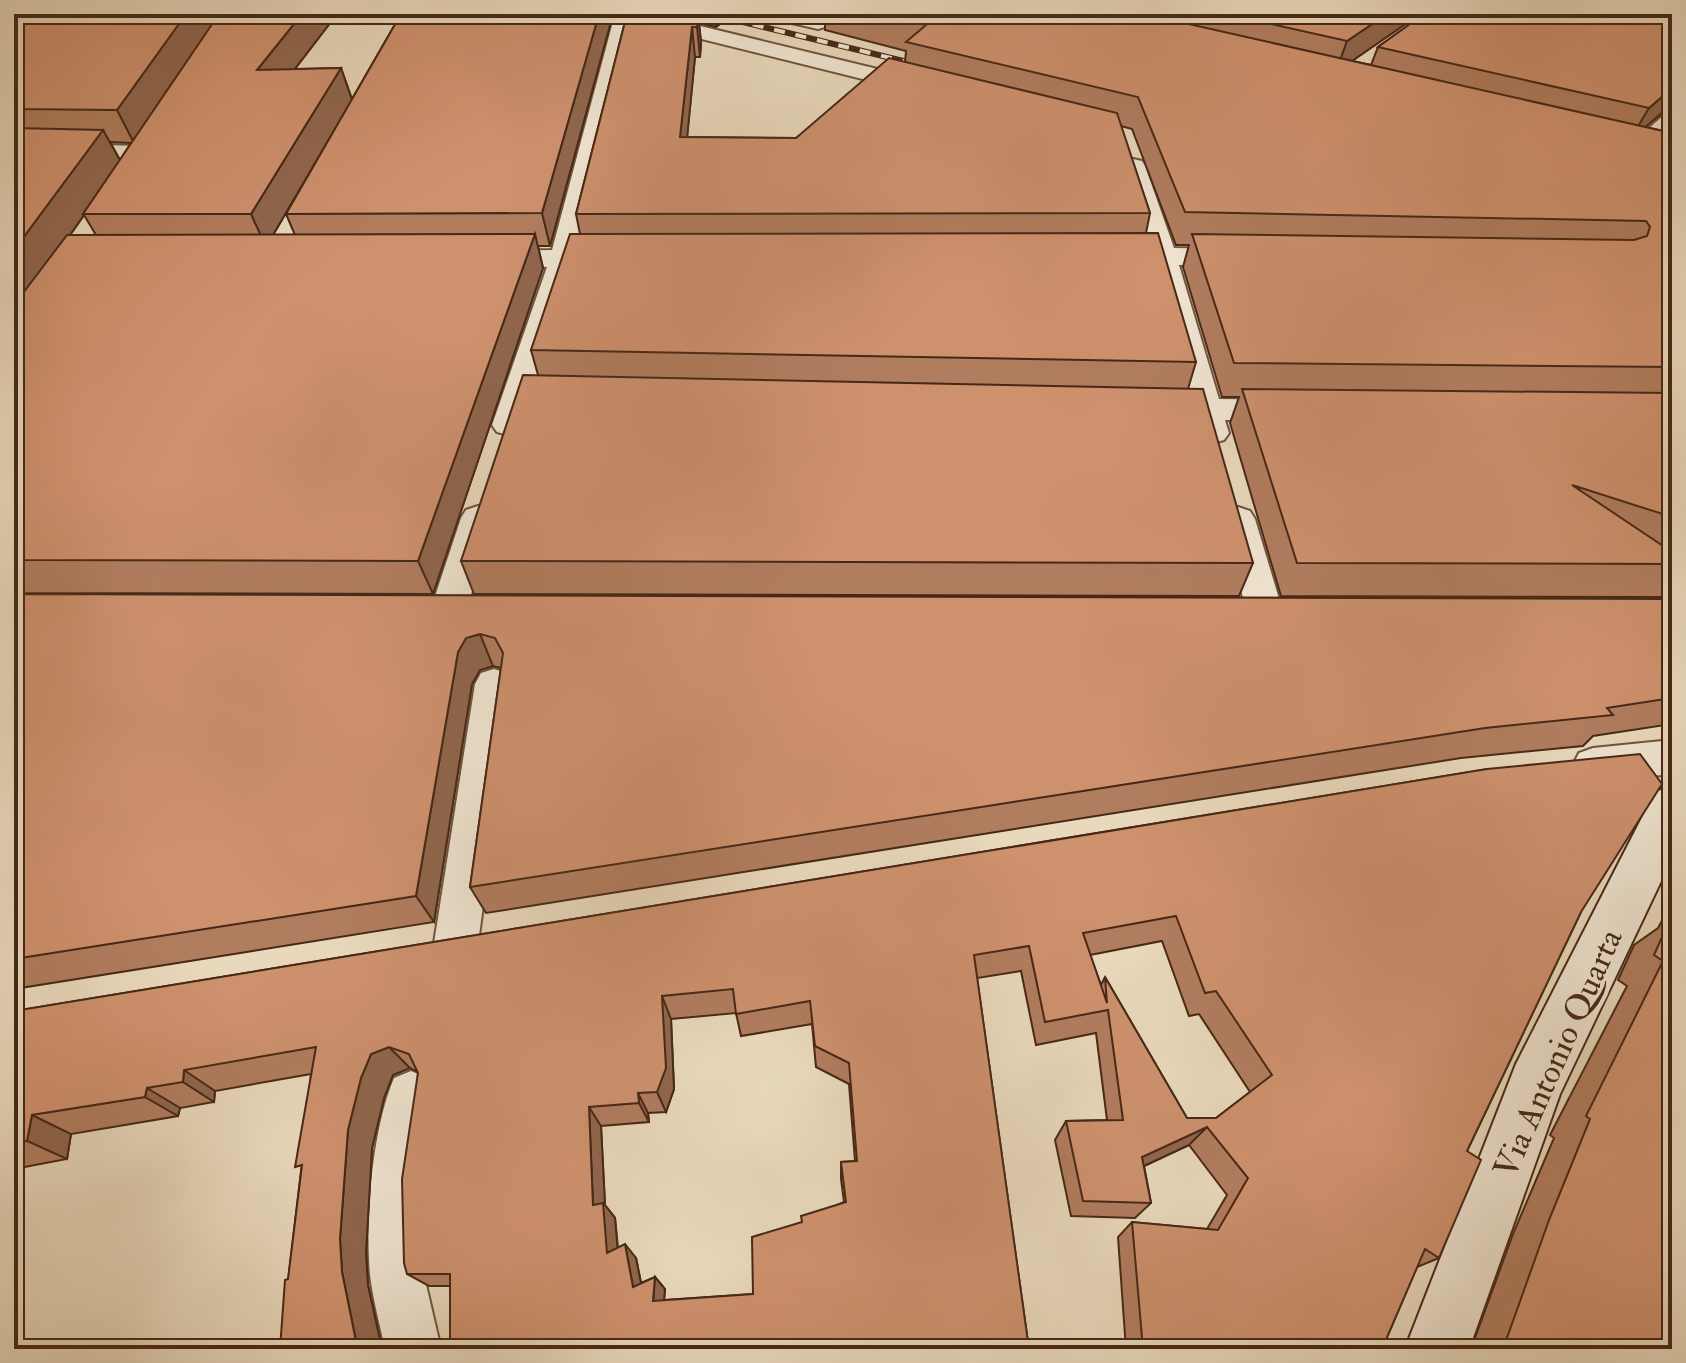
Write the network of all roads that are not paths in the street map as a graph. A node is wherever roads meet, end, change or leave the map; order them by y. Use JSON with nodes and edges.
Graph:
{"nodes":[{"id":1,"x":626,"y":14,"type":"edge"},
{"id":2,"x":777,"y":14,"type":"edge"},
{"id":3,"x":831,"y":14,"type":"edge"},
{"id":4,"x":942,"y":92,"type":"edge"},
{"id":5,"x":1672,"y":120,"type":"edge"},
{"id":6,"x":162,"y":128,"type":"edge"},
{"id":7,"x":1123,"y":137,"type":"edge"},
{"id":8,"x":14,"y":150,"type":"edge"},
{"id":9,"x":145,"y":153,"type":"junction"},
{"id":10,"x":1660,"y":157,"type":"edge"},
{"id":11,"x":128,"y":179,"type":"edge"},
{"id":12,"x":1084,"y":256,"type":"edge"},
{"id":13,"x":1163,"y":256,"type":"junction"},
{"id":14,"x":1272,"y":257,"type":"edge"},
{"id":15,"x":642,"y":258,"type":"edge"},
{"id":16,"x":468,"y":259,"type":"edge"},
{"id":17,"x":563,"y":259,"type":"junction"},
{"id":18,"x":517,"y":396,"type":"junction"},
{"id":19,"x":549,"y":397,"type":"edge"},
{"id":20,"x":1128,"y":408,"type":"edge"},
{"id":21,"x":1206,"y":410,"type":"junction"},
{"id":22,"x":1315,"y":411,"type":"edge"},
{"id":23,"x":499,"y":453,"type":"edge"},
{"id":24,"x":1219,"y":453,"type":"edge"},
{"id":25,"x":485,"y":496,"type":"edge"},
{"id":26,"x":1232,"y":496,"type":"edge"},
{"id":27,"x":448,"y":611,"type":"edge"},
{"id":28,"x":1265,"y":612,"type":"edge"},
{"id":29,"x":494,"y":684,"type":"dead end"},
{"id":30,"x":1672,"y":757,"type":"edge"},
{"id":31,"x":1552,"y":769,"type":"edge"},
{"id":32,"x":1672,"y":807,"type":"edge"},
{"id":33,"x":504,"y":935,"type":"edge"},
{"id":34,"x":411,"y":1095,"type":"edge"},
{"id":35,"x":413,"y":1349,"type":"edge"},
{"id":36,"x":1437,"y":1349,"type":"edge"}],
"edges":[{"from":1,"to":4,"type":"street"},
{"from":1,"to":17,"type":"street"},
{"from":2,"to":3,"type":"street"},
{"from":5,"to":10,"type":"street"},
{"from":6,"to":9,"type":"street"},
{"from":7,"to":13,"type":"street"},
{"from":8,"to":9,"type":"street"},
{"from":9,"to":11,"type":"street"},
{"from":12,"to":13,"type":"street"},
{"from":13,"to":14,"type":"street"},
{"from":13,"to":21,"type":"street"},
{"from":15,"to":17,"type":"street"},
{"from":16,"to":17,"type":"street"},
{"from":17,"to":18,"type":"street"},
{"from":18,"to":19,"type":"street"},
{"from":18,"to":23,"type":"street"},
{"from":20,"to":21,"type":"street"},
{"from":21,"to":22,"type":"street"},
{"from":21,"to":24,"type":"street"},
{"from":25,"to":27,"type":"street"},
{"from":26,"to":28,"type":"street"},
{"from":29,"to":33,"type":"street"},
{"from":30,"to":31,"type":"street"},
{"from":32,"to":36,"type":"street","name":"Via Antonio Quarta"},
{"from":34,"to":35,"type":"street"}]}
